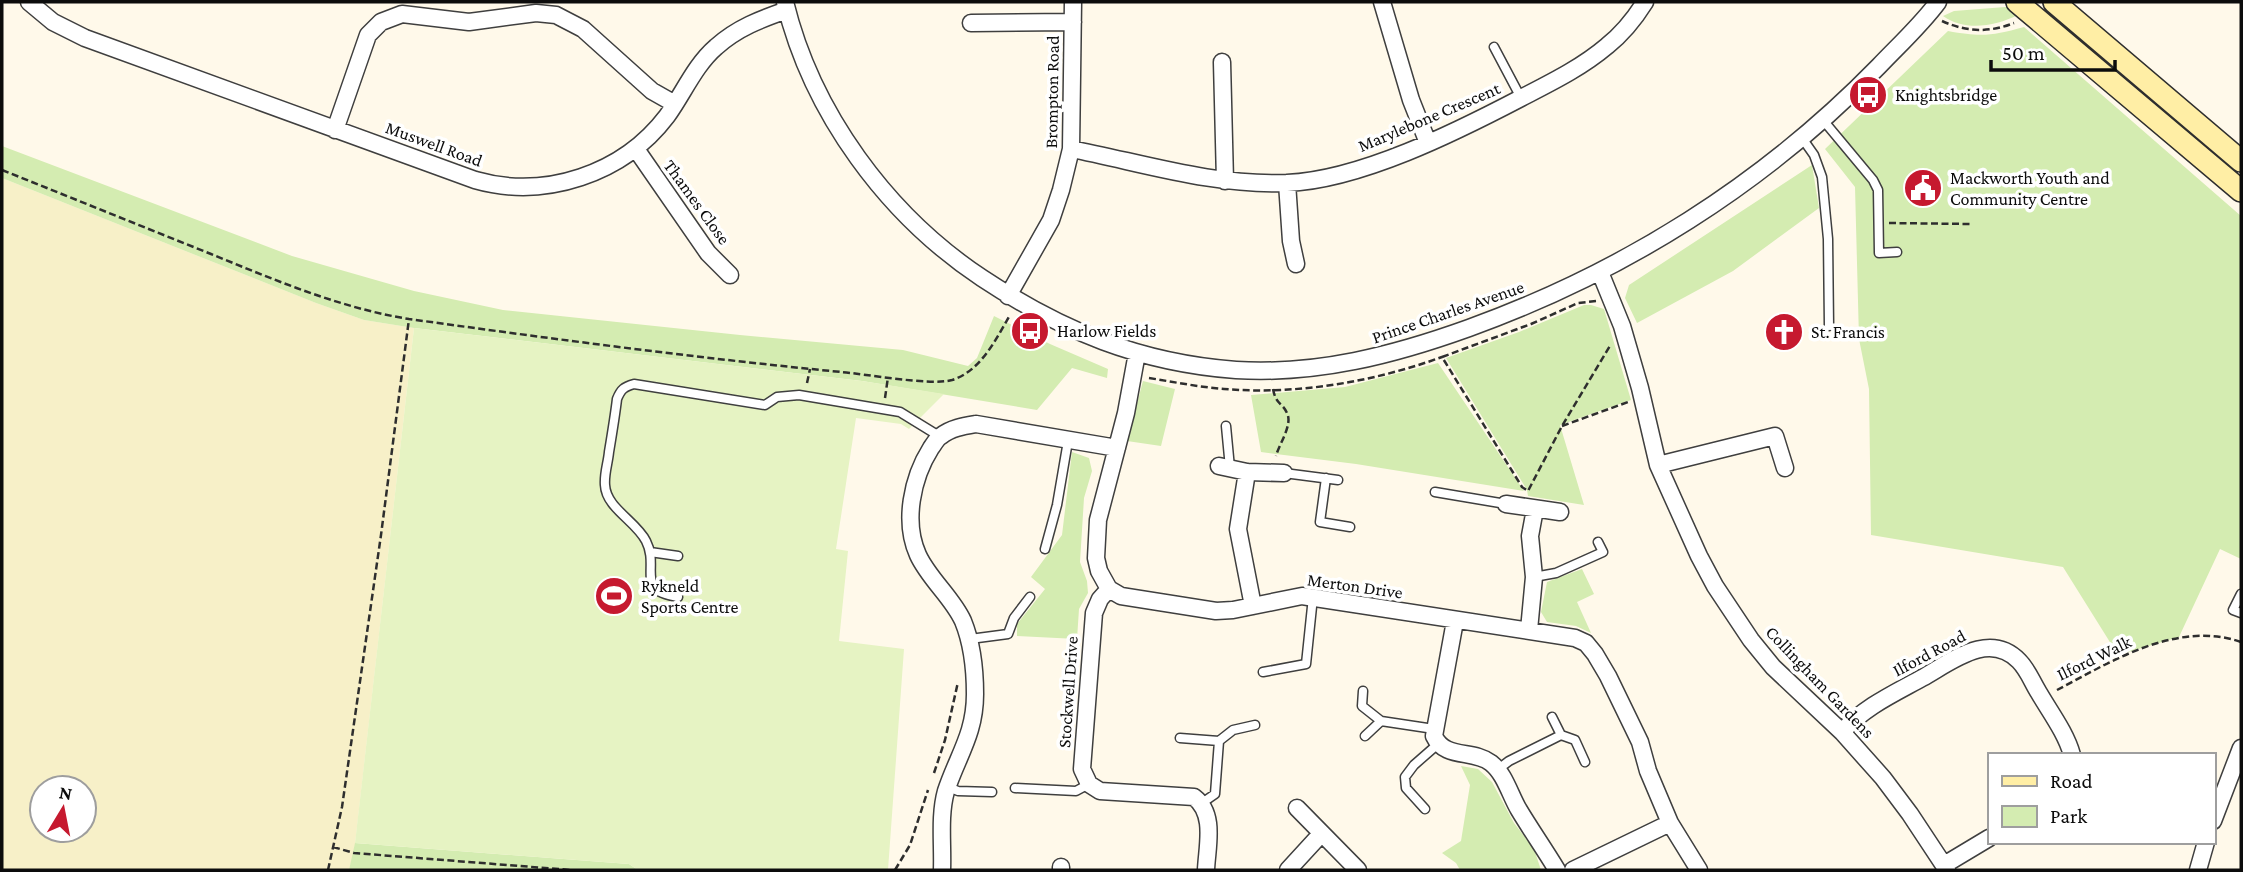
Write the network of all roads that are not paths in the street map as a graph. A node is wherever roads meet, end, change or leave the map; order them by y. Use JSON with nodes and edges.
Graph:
{"nodes":[{"id":1,"x":29,"y":2,"type":"edge"},
{"id":2,"x":1073,"y":2,"type":"edge"},
{"id":3,"x":1382,"y":2,"type":"edge"},
{"id":4,"x":1645,"y":2,"type":"edge"},
{"id":5,"x":2054,"y":2,"type":"edge"},
{"id":6,"x":786,"y":6,"type":"edge"},
{"id":7,"x":2023,"y":6,"type":"edge"},
{"id":8,"x":1934,"y":7,"type":"edge"},
{"id":9,"x":1073,"y":22,"type":"junction"},
{"id":10,"x":971,"y":23,"type":"dead end"},
{"id":11,"x":1494,"y":47,"type":"dead end"},
{"id":12,"x":1222,"y":62,"type":"dead end"},
{"id":13,"x":1521,"y":98,"type":"junction"},
{"id":14,"x":675,"y":104,"type":"junction"},
{"id":15,"x":1823,"y":120,"type":"junction"},
{"id":16,"x":335,"y":130,"type":"junction"},
{"id":17,"x":1802,"y":138,"type":"junction"},
{"id":18,"x":1428,"y":143,"type":"junction"},
{"id":19,"x":636,"y":149,"type":"junction"},
{"id":20,"x":1071,"y":149,"type":"junction"},
{"id":21,"x":2241,"y":161,"type":"edge"},
{"id":22,"x":1225,"y":181,"type":"junction"},
{"id":23,"x":1287,"y":183,"type":"junction"},
{"id":24,"x":2241,"y":191,"type":"edge"},
{"id":25,"x":1897,"y":253,"type":"dead end"},
{"id":26,"x":1296,"y":264,"type":"dead end"},
{"id":27,"x":1600,"y":272,"type":"junction"},
{"id":28,"x":730,"y":275,"type":"dead end"},
{"id":29,"x":1013,"y":298,"type":"junction"},
{"id":30,"x":1829,"y":326,"type":"dead end"},
{"id":31,"x":1137,"y":353,"type":"junction"},
{"id":32,"x":1226,"y":426,"type":"dead end"},
{"id":33,"x":939,"y":436,"type":"junction"},
{"id":34,"x":1068,"y":441,"type":"junction"},
{"id":35,"x":1117,"y":448,"type":"junction"},
{"id":36,"x":1658,"y":465,"type":"junction"},
{"id":37,"x":1224,"y":468,"type":"joint"},
{"id":38,"x":1784,"y":468,"type":"dead end"},
{"id":39,"x":1247,"y":472,"type":"junction"},
{"id":40,"x":1278,"y":473,"type":"joint"},
{"id":41,"x":1326,"y":478,"type":"junction"},
{"id":42,"x":1338,"y":480,"type":"dead end"},
{"id":43,"x":1435,"y":492,"type":"dead end"},
{"id":44,"x":1506,"y":504,"type":"joint"},
{"id":45,"x":1535,"y":509,"type":"junction"},
{"id":46,"x":1560,"y":512,"type":"dead end"},
{"id":47,"x":1350,"y":527,"type":"dead end"},
{"id":48,"x":1598,"y":542,"type":"dead end"},
{"id":49,"x":1045,"y":549,"type":"dead end"},
{"id":50,"x":650,"y":552,"type":"junction"},
{"id":51,"x":678,"y":556,"type":"dead end"},
{"id":52,"x":1534,"y":577,"type":"junction"},
{"id":53,"x":1109,"y":589,"type":"junction"},
{"id":54,"x":2241,"y":594,"type":"edge"},
{"id":55,"x":678,"y":597,"type":"dead end"},
{"id":56,"x":1030,"y":597,"type":"dead end"},
{"id":57,"x":1313,"y":597,"type":"junction"},
{"id":58,"x":1253,"y":606,"type":"junction"},
{"id":59,"x":2241,"y":613,"type":"edge"},
{"id":60,"x":1455,"y":621,"type":"junction"},
{"id":61,"x":1529,"y":630,"type":"junction"},
{"id":62,"x":970,"y":645,"type":"junction"},
{"id":63,"x":1263,"y":672,"type":"dead end"},
{"id":64,"x":1363,"y":691,"type":"dead end"},
{"id":65,"x":1552,"y":717,"type":"dead end"},
{"id":66,"x":1381,"y":721,"type":"junction"},
{"id":67,"x":1255,"y":725,"type":"dead end"},
{"id":68,"x":1842,"y":732,"type":"junction"},
{"id":69,"x":1561,"y":735,"type":"junction"},
{"id":70,"x":1365,"y":736,"type":"dead end"},
{"id":71,"x":1436,"y":736,"type":"junction"},
{"id":72,"x":1180,"y":738,"type":"dead end"},
{"id":73,"x":1219,"y":741,"type":"junction"},
{"id":74,"x":2241,"y":748,"type":"edge"},
{"id":75,"x":2071,"y":753,"type":"edge"},
{"id":76,"x":1585,"y":762,"type":"dead end"},
{"id":77,"x":1497,"y":770,"type":"junction"},
{"id":78,"x":1089,"y":784,"type":"junction"},
{"id":79,"x":948,"y":787,"type":"junction"},
{"id":80,"x":1015,"y":788,"type":"dead end"},
{"id":81,"x":992,"y":792,"type":"dead end"},
{"id":82,"x":1202,"y":803,"type":"junction"},
{"id":83,"x":1297,"y":808,"type":"dead end"},
{"id":84,"x":1425,"y":809,"type":"dead end"},
{"id":85,"x":2215,"y":816,"type":"edge"},
{"id":86,"x":1670,"y":823,"type":"junction"},
{"id":87,"x":1321,"y":834,"type":"junction"},
{"id":88,"x":1988,"y":839,"type":"edge"},
{"id":89,"x":2205,"y":844,"type":"edge"},
{"id":90,"x":1945,"y":867,"type":"edge"},
{"id":91,"x":942,"y":870,"type":"edge"},
{"id":92,"x":1206,"y":870,"type":"edge"},
{"id":93,"x":1288,"y":870,"type":"edge"},
{"id":94,"x":1358,"y":870,"type":"edge"},
{"id":95,"x":1557,"y":870,"type":"edge"},
{"id":96,"x":1573,"y":870,"type":"edge"},
{"id":97,"x":1699,"y":870,"type":"edge"},
{"id":98,"x":2198,"y":870,"type":"edge"}],
"edges":[{"from":1,"to":16,"type":"street","name":"Muswell Road"},
{"from":2,"to":9,"type":"street","name":"Brompton Road"},
{"from":3,"to":18,"type":"street"},
{"from":4,"to":13,"type":"street","name":"Marylebone Crescent"},
{"from":5,"to":21,"type":"street"},
{"from":6,"to":14,"type":"street","name":"Muswell Road"},
{"from":6,"to":29,"type":"street","name":"Prince Charles Avenue"},
{"from":7,"to":24,"type":"street"},
{"from":8,"to":15,"type":"street","name":"Prince Charles Avenue"},
{"from":9,"to":10,"type":"street"},
{"from":9,"to":20,"type":"street","name":"Brompton Road"},
{"from":11,"to":13,"type":"lane"},
{"from":12,"to":22,"type":"street"},
{"from":13,"to":18,"type":"street","name":"Marylebone Crescent"},
{"from":14,"to":16,"type":"street"},
{"from":14,"to":19,"type":"street","name":"Muswell Road"},
{"from":15,"to":17,"type":"street","name":"Prince Charles Avenue"},
{"from":15,"to":25,"type":"lane"},
{"from":16,"to":19,"type":"street","name":"Muswell Road"},
{"from":17,"to":27,"type":"street","name":"Prince Charles Avenue"},
{"from":17,"to":30,"type":"lane"},
{"from":18,"to":23,"type":"street","name":"Marylebone Crescent"},
{"from":19,"to":28,"type":"street","name":"Thames Close"},
{"from":20,"to":22,"type":"street","name":"Marylebone Crescent"},
{"from":20,"to":29,"type":"street","name":"Brompton Road"},
{"from":22,"to":23,"type":"street","name":"Marylebone Crescent"},
{"from":23,"to":26,"type":"street"},
{"from":27,"to":31,"type":"street","name":"Prince Charles Avenue"},
{"from":27,"to":36,"type":"street","name":"Collingham Gardens"},
{"from":29,"to":31,"type":"street","name":"Prince Charles Avenue"},
{"from":31,"to":35,"type":"street"},
{"from":32,"to":37,"type":"lane"},
{"from":33,"to":34,"type":"street"},
{"from":33,"to":50,"type":"lane"},
{"from":33,"to":62,"type":"street"},
{"from":34,"to":35,"type":"street"},
{"from":34,"to":49,"type":"lane"},
{"from":35,"to":53,"type":"street"},
{"from":36,"to":38,"type":"street"},
{"from":36,"to":68,"type":"street","name":"Collingham Gardens"},
{"from":37,"to":39,"type":"street"},
{"from":39,"to":40,"type":"street"},
{"from":39,"to":58,"type":"street"},
{"from":40,"to":41,"type":"lane"},
{"from":41,"to":42,"type":"lane"},
{"from":41,"to":47,"type":"lane"},
{"from":43,"to":44,"type":"lane"},
{"from":44,"to":45,"type":"street"},
{"from":45,"to":46,"type":"street"},
{"from":45,"to":52,"type":"street"},
{"from":48,"to":52,"type":"lane"},
{"from":50,"to":51,"type":"lane"},
{"from":50,"to":55,"type":"lane"},
{"from":52,"to":61,"type":"street"},
{"from":53,"to":58,"type":"street","name":"Merton Drive"},
{"from":53,"to":78,"type":"street","name":"Stockwell Drive"},
{"from":54,"to":59,"type":"lane"},
{"from":56,"to":62,"type":"lane"},
{"from":57,"to":58,"type":"street","name":"Merton Drive"},
{"from":57,"to":60,"type":"street","name":"Merton Drive"},
{"from":57,"to":63,"type":"lane"},
{"from":60,"to":61,"type":"street","name":"Merton Drive"},
{"from":60,"to":71,"type":"street"},
{"from":61,"to":86,"type":"street","name":"Merton Drive"},
{"from":62,"to":79,"type":"street"},
{"from":64,"to":66,"type":"lane"},
{"from":65,"to":69,"type":"lane"},
{"from":66,"to":70,"type":"lane"},
{"from":66,"to":71,"type":"lane"},
{"from":67,"to":73,"type":"lane"},
{"from":68,"to":75,"type":"street","name":"Ilford Road"},
{"from":68,"to":90,"type":"street","name":"Collingham Gardens"},
{"from":69,"to":76,"type":"lane"},
{"from":69,"to":77,"type":"lane"},
{"from":71,"to":77,"type":"street"},
{"from":71,"to":84,"type":"lane"},
{"from":72,"to":73,"type":"lane"},
{"from":73,"to":82,"type":"lane"},
{"from":74,"to":85,"type":"street"},
{"from":77,"to":95,"type":"street"},
{"from":78,"to":80,"type":"lane"},
{"from":78,"to":82,"type":"street"},
{"from":79,"to":81,"type":"lane"},
{"from":79,"to":91,"type":"street"},
{"from":82,"to":92,"type":"street"},
{"from":83,"to":87,"type":"street"},
{"from":86,"to":96,"type":"street"},
{"from":86,"to":97,"type":"street","name":"Merton Drive"},
{"from":87,"to":93,"type":"street"},
{"from":87,"to":94,"type":"street"},
{"from":88,"to":90,"type":"street"},
{"from":89,"to":98,"type":"street"}]}
